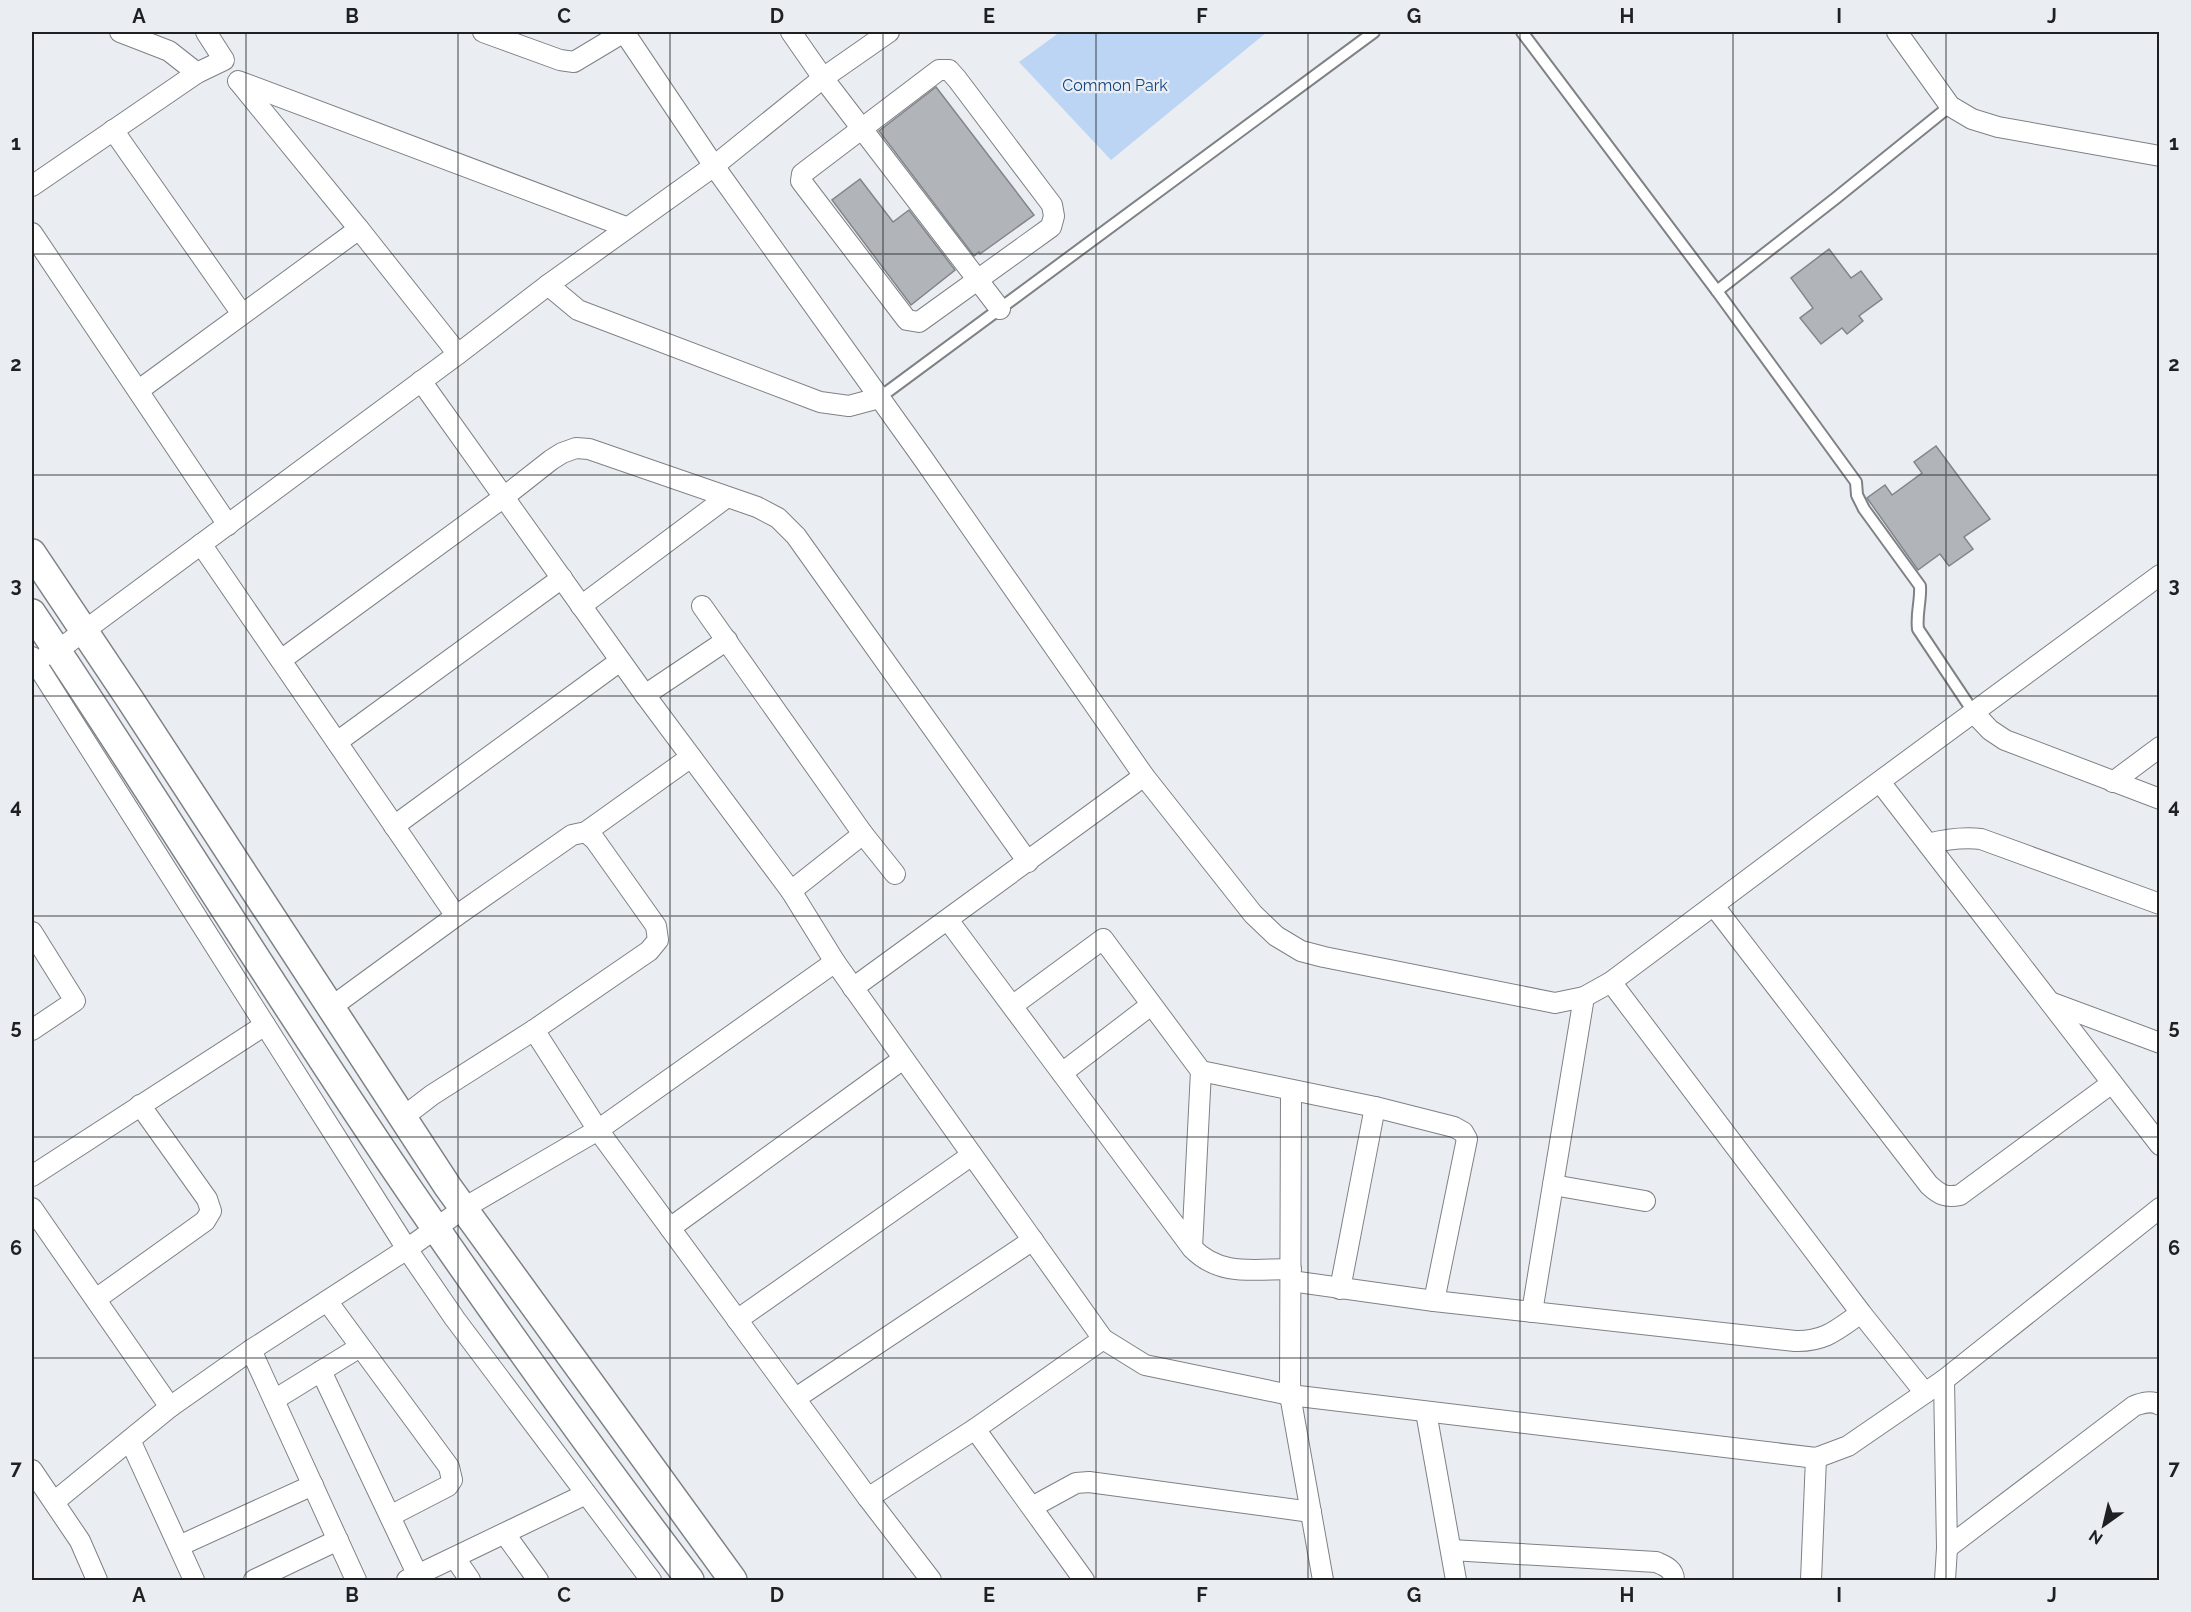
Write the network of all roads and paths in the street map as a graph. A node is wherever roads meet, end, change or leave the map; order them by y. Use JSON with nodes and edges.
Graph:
{"nodes":[{"id":1,"x":120,"y":32,"type":"edge"},
{"id":2,"x":206,"y":32,"type":"edge"},
{"id":3,"x":483,"y":32,"type":"edge"},
{"id":4,"x":624,"y":32,"type":"edge"},
{"id":5,"x":791,"y":32,"type":"edge"},
{"id":6,"x":889,"y":32,"type":"edge"},
{"id":7,"x":1374,"y":32,"type":"edge"},
{"id":8,"x":1522,"y":32,"type":"edge"},
{"id":9,"x":1897,"y":32,"type":"edge"},
{"id":10,"x":224,"y":60,"type":"junction"},
{"id":11,"x":197,"y":73,"type":"junction"},
{"id":12,"x":823,"y":78,"type":"junction"},
{"id":13,"x":238,"y":81,"type":"junction"},
{"id":14,"x":1950,"y":106,"type":"junction"},
{"id":15,"x":862,"y":129,"type":"junction"},
{"id":16,"x":113,"y":130,"type":"junction"},
{"id":17,"x":2160,"y":156,"type":"edge"},
{"id":18,"x":714,"y":166,"type":"junction"},
{"id":19,"x":32,"y":186,"type":"edge"},
{"id":20,"x":626,"y":227,"type":"junction"},
{"id":21,"x":359,"y":229,"type":"junction"},
{"id":22,"x":32,"y":233,"type":"edge"},
{"id":23,"x":977,"y":280,"type":"junction"},
{"id":24,"x":548,"y":285,"type":"junction"},
{"id":25,"x":1717,"y":291,"type":"junction"},
{"id":26,"x":1000,"y":309,"type":"junction"},
{"id":27,"x":243,"y":314,"type":"junction"},
{"id":28,"x":458,"y":354,"type":"junction"},
{"id":29,"x":421,"y":381,"type":"junction"},
{"id":30,"x":139,"y":390,"type":"junction"},
{"id":31,"x":879,"y":398,"type":"junction"},
{"id":32,"x":504,"y":497,"type":"junction"},
{"id":33,"x":728,"y":497,"type":"junction"},
{"id":34,"x":228,"y":525,"type":"junction"},
{"id":35,"x":201,"y":544,"type":"junction"},
{"id":36,"x":32,"y":553,"type":"edge"},
{"id":37,"x":2160,"y":575,"type":"edge"},
{"id":38,"x":562,"y":578,"type":"junction"},
{"id":39,"x":581,"y":606,"type":"junction"},
{"id":40,"x":702,"y":606,"type":"dead end"},
{"id":41,"x":32,"y":613,"type":"edge"},
{"id":42,"x":84,"y":631,"type":"junction"},
{"id":43,"x":727,"y":640,"type":"junction"},
{"id":44,"x":39,"y":658,"type":"edge"},
{"id":45,"x":280,"y":660,"type":"junction"},
{"id":46,"x":620,"y":660,"type":"junction"},
{"id":47,"x":645,"y":695,"type":"junction"},
{"id":48,"x":1974,"y":713,"type":"junction"},
{"id":49,"x":337,"y":742,"type":"junction"},
{"id":50,"x":2160,"y":747,"type":"edge"},
{"id":51,"x":691,"y":757,"type":"junction"},
{"id":52,"x":1144,"y":776,"type":"junction"},
{"id":53,"x":1880,"y":782,"type":"junction"},
{"id":54,"x":2113,"y":782,"type":"junction"},
{"id":55,"x":2160,"y":799,"type":"edge"},
{"id":56,"x":394,"y":826,"type":"junction"},
{"id":57,"x":586,"y":832,"type":"junction"},
{"id":58,"x":863,"y":834,"type":"junction"},
{"id":59,"x":1928,"y":844,"type":"junction"},
{"id":60,"x":1028,"y":862,"type":"junction"},
{"id":61,"x":895,"y":874,"type":"dead end"},
{"id":62,"x":790,"y":891,"type":"junction"},
{"id":63,"x":2160,"y":904,"type":"edge"},
{"id":64,"x":1714,"y":906,"type":"junction"},
{"id":65,"x":456,"y":915,"type":"junction"},
{"id":66,"x":948,"y":920,"type":"junction"},
{"id":67,"x":32,"y":932,"type":"edge"},
{"id":68,"x":835,"y":962,"type":"junction"},
{"id":69,"x":1611,"y":982,"type":"junction"},
{"id":70,"x":853,"y":988,"type":"junction"},
{"id":71,"x":1584,"y":997,"type":"junction"},
{"id":72,"x":2049,"y":1001,"type":"junction"},
{"id":73,"x":1151,"y":1005,"type":"junction"},
{"id":74,"x":1011,"y":1006,"type":"junction"},
{"id":75,"x":330,"y":1008,"type":"junction"},
{"id":76,"x":265,"y":1025,"type":"junction"},
{"id":77,"x":32,"y":1030,"type":"edge"},
{"id":78,"x":534,"y":1030,"type":"junction"},
{"id":79,"x":2160,"y":1043,"type":"edge"},
{"id":80,"x":903,"y":1059,"type":"junction"},
{"id":81,"x":1201,"y":1071,"type":"junction"},
{"id":82,"x":1062,"y":1073,"type":"junction"},
{"id":83,"x":2112,"y":1083,"type":"junction"},
{"id":84,"x":1291,"y":1090,"type":"junction"},
{"id":85,"x":140,"y":1105,"type":"junction"},
{"id":86,"x":1375,"y":1107,"type":"junction"},
{"id":87,"x":402,"y":1118,"type":"junction"},
{"id":88,"x":598,"y":1130,"type":"junction"},
{"id":89,"x":2160,"y":1145,"type":"edge"},
{"id":90,"x":972,"y":1155,"type":"junction"},
{"id":91,"x":32,"y":1176,"type":"edge"},
{"id":92,"x":1553,"y":1185,"type":"junction"},
{"id":93,"x":1645,"y":1201,"type":"dead end"},
{"id":94,"x":32,"y":1208,"type":"edge"},
{"id":95,"x":464,"y":1208,"type":"junction"},
{"id":96,"x":2160,"y":1208,"type":"edge"},
{"id":97,"x":436,"y":1228,"type":"junction"},
{"id":98,"x":670,"y":1228,"type":"junction"},
{"id":99,"x":1033,"y":1240,"type":"junction"},
{"id":100,"x":1192,"y":1248,"type":"junction"},
{"id":101,"x":407,"y":1249,"type":"junction"},
{"id":102,"x":1291,"y":1275,"type":"junction"},
{"id":103,"x":1340,"y":1289,"type":"junction"},
{"id":104,"x":96,"y":1299,"type":"junction"},
{"id":105,"x":327,"y":1301,"type":"junction"},
{"id":106,"x":1434,"y":1301,"type":"junction"},
{"id":107,"x":1532,"y":1312,"type":"junction"},
{"id":108,"x":1861,"y":1313,"type":"junction"},
{"id":109,"x":737,"y":1320,"type":"junction"},
{"id":110,"x":1103,"y":1339,"type":"junction"},
{"id":111,"x":360,"y":1347,"type":"junction"},
{"id":112,"x":251,"y":1350,"type":"junction"},
{"id":113,"x":321,"y":1371,"type":"junction"},
{"id":114,"x":1944,"y":1380,"type":"junction"},
{"id":115,"x":1925,"y":1393,"type":"junction"},
{"id":116,"x":1290,"y":1395,"type":"junction"},
{"id":117,"x":796,"y":1398,"type":"junction"},
{"id":118,"x":274,"y":1400,"type":"junction"},
{"id":119,"x":2160,"y":1405,"type":"edge"},
{"id":120,"x":170,"y":1407,"type":"junction"},
{"id":121,"x":1426,"y":1412,"type":"junction"},
{"id":122,"x":975,"y":1429,"type":"junction"},
{"id":123,"x":130,"y":1440,"type":"junction"},
{"id":124,"x":1816,"y":1458,"type":"junction"},
{"id":125,"x":32,"y":1470,"type":"edge"},
{"id":126,"x":313,"y":1485,"type":"junction"},
{"id":127,"x":586,"y":1494,"type":"junction"},
{"id":128,"x":868,"y":1498,"type":"junction"},
{"id":129,"x":54,"y":1502,"type":"junction"},
{"id":130,"x":1032,"y":1507,"type":"junction"},
{"id":131,"x":1311,"y":1512,"type":"junction"},
{"id":132,"x":390,"y":1516,"type":"junction"},
{"id":133,"x":505,"y":1534,"type":"junction"},
{"id":134,"x":338,"y":1540,"type":"junction"},
{"id":135,"x":178,"y":1546,"type":"junction"},
{"id":136,"x":1947,"y":1548,"type":"junction"},
{"id":137,"x":1451,"y":1550,"type":"junction"},
{"id":138,"x":455,"y":1558,"type":"junction"},
{"id":139,"x":415,"y":1579,"type":"edge"},
{"id":140,"x":94,"y":1580,"type":"edge"},
{"id":141,"x":194,"y":1581,"type":"edge"},
{"id":142,"x":254,"y":1581,"type":"edge"},
{"id":143,"x":356,"y":1581,"type":"edge"},
{"id":144,"x":470,"y":1581,"type":"edge"},
{"id":145,"x":538,"y":1581,"type":"edge"},
{"id":146,"x":651,"y":1581,"type":"edge"},
{"id":147,"x":690,"y":1581,"type":"edge"},
{"id":148,"x":733,"y":1581,"type":"edge"},
{"id":149,"x":931,"y":1581,"type":"edge"},
{"id":150,"x":1083,"y":1581,"type":"edge"},
{"id":151,"x":1323,"y":1581,"type":"edge"},
{"id":152,"x":1456,"y":1581,"type":"edge"},
{"id":153,"x":1674,"y":1581,"type":"edge"},
{"id":154,"x":1811,"y":1581,"type":"edge"},
{"id":155,"x":1945,"y":1581,"type":"edge"}],
"edges":[{"from":1,"to":11,"type":"street"},
{"from":2,"to":10,"type":"street"},
{"from":3,"to":4,"type":"street"},
{"from":4,"to":18,"type":"street"},
{"from":5,"to":12,"type":"street"},
{"from":6,"to":12,"type":"street"},
{"from":7,"to":26,"type":"lane"},
{"from":8,"to":25,"type":"lane"},
{"from":9,"to":14,"type":"street"},
{"from":10,"to":11,"type":"street"},
{"from":10,"to":13,"type":"street"},
{"from":11,"to":16,"type":"street"},
{"from":12,"to":15,"type":"street"},
{"from":12,"to":18,"type":"street"},
{"from":13,"to":20,"type":"street"},
{"from":13,"to":21,"type":"street"},
{"from":14,"to":17,"type":"street"},
{"from":14,"to":25,"type":"lane"},
{"from":15,"to":23,"type":"street"},
{"from":15,"to":23,"type":"street"},
{"from":15,"to":23,"type":"street"},
{"from":16,"to":19,"type":"street"},
{"from":16,"to":27,"type":"street"},
{"from":18,"to":20,"type":"street"},
{"from":18,"to":31,"type":"street"},
{"from":20,"to":24,"type":"street"},
{"from":21,"to":27,"type":"street"},
{"from":21,"to":28,"type":"street"},
{"from":22,"to":30,"type":"street"},
{"from":23,"to":26,"type":"street"},
{"from":24,"to":28,"type":"street"},
{"from":24,"to":31,"type":"street"},
{"from":25,"to":48,"type":"lane"},
{"from":26,"to":31,"type":"lane"},
{"from":27,"to":30,"type":"street"},
{"from":28,"to":29,"type":"street"},
{"from":29,"to":32,"type":"street"},
{"from":29,"to":34,"type":"street"},
{"from":30,"to":34,"type":"street"},
{"from":31,"to":52,"type":"street"},
{"from":32,"to":33,"type":"street"},
{"from":32,"to":38,"type":"street"},
{"from":32,"to":45,"type":"street"},
{"from":33,"to":39,"type":"street"},
{"from":33,"to":60,"type":"street"},
{"from":34,"to":35,"type":"street"},
{"from":35,"to":42,"type":"street"},
{"from":35,"to":45,"type":"street"},
{"from":36,"to":42,"type":"street"},
{"from":37,"to":48,"type":"street"},
{"from":38,"to":39,"type":"street"},
{"from":38,"to":49,"type":"street"},
{"from":39,"to":46,"type":"street"},
{"from":40,"to":43,"type":"street"},
{"from":41,"to":44,"type":"street"},
{"from":42,"to":44,"type":"street"},
{"from":42,"to":75,"type":"street"},
{"from":43,"to":47,"type":"street"},
{"from":43,"to":58,"type":"street"},
{"from":44,"to":76,"type":"street"},
{"from":44,"to":97,"type":"street"},
{"from":45,"to":49,"type":"street"},
{"from":46,"to":47,"type":"street"},
{"from":46,"to":56,"type":"street"},
{"from":47,"to":51,"type":"street"},
{"from":48,"to":53,"type":"street"},
{"from":48,"to":54,"type":"street"},
{"from":49,"to":56,"type":"street"},
{"from":50,"to":54,"type":"street"},
{"from":51,"to":57,"type":"street"},
{"from":51,"to":62,"type":"street"},
{"from":52,"to":60,"type":"street"},
{"from":52,"to":71,"type":"street"},
{"from":53,"to":59,"type":"street"},
{"from":53,"to":64,"type":"street"},
{"from":54,"to":55,"type":"street"},
{"from":56,"to":65,"type":"street"},
{"from":57,"to":65,"type":"street"},
{"from":57,"to":78,"type":"street"},
{"from":58,"to":61,"type":"street"},
{"from":58,"to":62,"type":"street"},
{"from":59,"to":63,"type":"street"},
{"from":59,"to":72,"type":"street"},
{"from":60,"to":66,"type":"street"},
{"from":62,"to":68,"type":"street"},
{"from":64,"to":69,"type":"street"},
{"from":64,"to":83,"type":"street"},
{"from":65,"to":75,"type":"street"},
{"from":66,"to":70,"type":"street"},
{"from":66,"to":74,"type":"street"},
{"from":67,"to":77,"type":"street"},
{"from":68,"to":70,"type":"street"},
{"from":68,"to":88,"type":"street"},
{"from":69,"to":71,"type":"street"},
{"from":69,"to":108,"type":"street"},
{"from":70,"to":80,"type":"street"},
{"from":71,"to":92,"type":"street"},
{"from":72,"to":79,"type":"street"},
{"from":72,"to":83,"type":"street"},
{"from":73,"to":74,"type":"street"},
{"from":73,"to":81,"type":"street"},
{"from":73,"to":82,"type":"street"},
{"from":74,"to":82,"type":"street"},
{"from":75,"to":87,"type":"street"},
{"from":76,"to":85,"type":"street"},
{"from":76,"to":101,"type":"street"},
{"from":78,"to":87,"type":"street"},
{"from":78,"to":88,"type":"street"},
{"from":80,"to":90,"type":"street"},
{"from":80,"to":98,"type":"street"},
{"from":81,"to":84,"type":"street"},
{"from":81,"to":100,"type":"street"},
{"from":82,"to":100,"type":"street"},
{"from":83,"to":89,"type":"street"},
{"from":84,"to":86,"type":"street"},
{"from":84,"to":102,"type":"street"},
{"from":85,"to":91,"type":"street"},
{"from":85,"to":104,"type":"street"},
{"from":86,"to":103,"type":"street"},
{"from":86,"to":106,"type":"street"},
{"from":87,"to":95,"type":"street"},
{"from":88,"to":95,"type":"street"},
{"from":88,"to":98,"type":"street"},
{"from":90,"to":99,"type":"street"},
{"from":90,"to":109,"type":"street"},
{"from":92,"to":93,"type":"street"},
{"from":92,"to":107,"type":"street"},
{"from":94,"to":104,"type":"street"},
{"from":95,"to":97,"type":"street"},
{"from":95,"to":148,"type":"street"},
{"from":96,"to":114,"type":"street"},
{"from":97,"to":101,"type":"street"},
{"from":97,"to":147,"type":"street"},
{"from":98,"to":109,"type":"street"},
{"from":99,"to":110,"type":"street"},
{"from":99,"to":117,"type":"street"},
{"from":100,"to":102,"type":"street"},
{"from":101,"to":105,"type":"street"},
{"from":101,"to":127,"type":"street"},
{"from":102,"to":103,"type":"street"},
{"from":102,"to":116,"type":"street"},
{"from":103,"to":106,"type":"street"},
{"from":104,"to":120,"type":"street"},
{"from":105,"to":111,"type":"street"},
{"from":105,"to":112,"type":"street"},
{"from":106,"to":107,"type":"street"},
{"from":107,"to":108,"type":"street"},
{"from":108,"to":115,"type":"street"},
{"from":109,"to":117,"type":"street"},
{"from":110,"to":116,"type":"street"},
{"from":110,"to":122,"type":"street"},
{"from":111,"to":113,"type":"street"},
{"from":111,"to":132,"type":"street"},
{"from":112,"to":118,"type":"street"},
{"from":112,"to":120,"type":"street"},
{"from":113,"to":118,"type":"street"},
{"from":113,"to":132,"type":"street"},
{"from":114,"to":115,"type":"street"},
{"from":114,"to":136,"type":"street"},
{"from":115,"to":124,"type":"street"},
{"from":116,"to":121,"type":"street"},
{"from":116,"to":131,"type":"street"},
{"from":117,"to":128,"type":"street"},
{"from":118,"to":126,"type":"street"},
{"from":119,"to":136,"type":"street"},
{"from":120,"to":123,"type":"street"},
{"from":121,"to":124,"type":"street"},
{"from":121,"to":137,"type":"street"},
{"from":122,"to":128,"type":"street"},
{"from":122,"to":130,"type":"street"},
{"from":123,"to":129,"type":"street"},
{"from":123,"to":135,"type":"street"},
{"from":124,"to":154,"type":"street"},
{"from":125,"to":129,"type":"street"},
{"from":126,"to":134,"type":"street"},
{"from":126,"to":135,"type":"street"},
{"from":127,"to":133,"type":"street"},
{"from":127,"to":146,"type":"street"},
{"from":128,"to":149,"type":"street"},
{"from":129,"to":140,"type":"street"},
{"from":130,"to":131,"type":"street"},
{"from":130,"to":150,"type":"street"},
{"from":131,"to":151,"type":"street"},
{"from":132,"to":139,"type":"street"},
{"from":133,"to":138,"type":"street"},
{"from":133,"to":145,"type":"street"},
{"from":134,"to":142,"type":"street"},
{"from":134,"to":143,"type":"street"},
{"from":135,"to":141,"type":"street"},
{"from":136,"to":155,"type":"street"},
{"from":137,"to":152,"type":"street"},
{"from":137,"to":153,"type":"street"},
{"from":138,"to":139,"type":"street"},
{"from":138,"to":144,"type":"street"}]}
